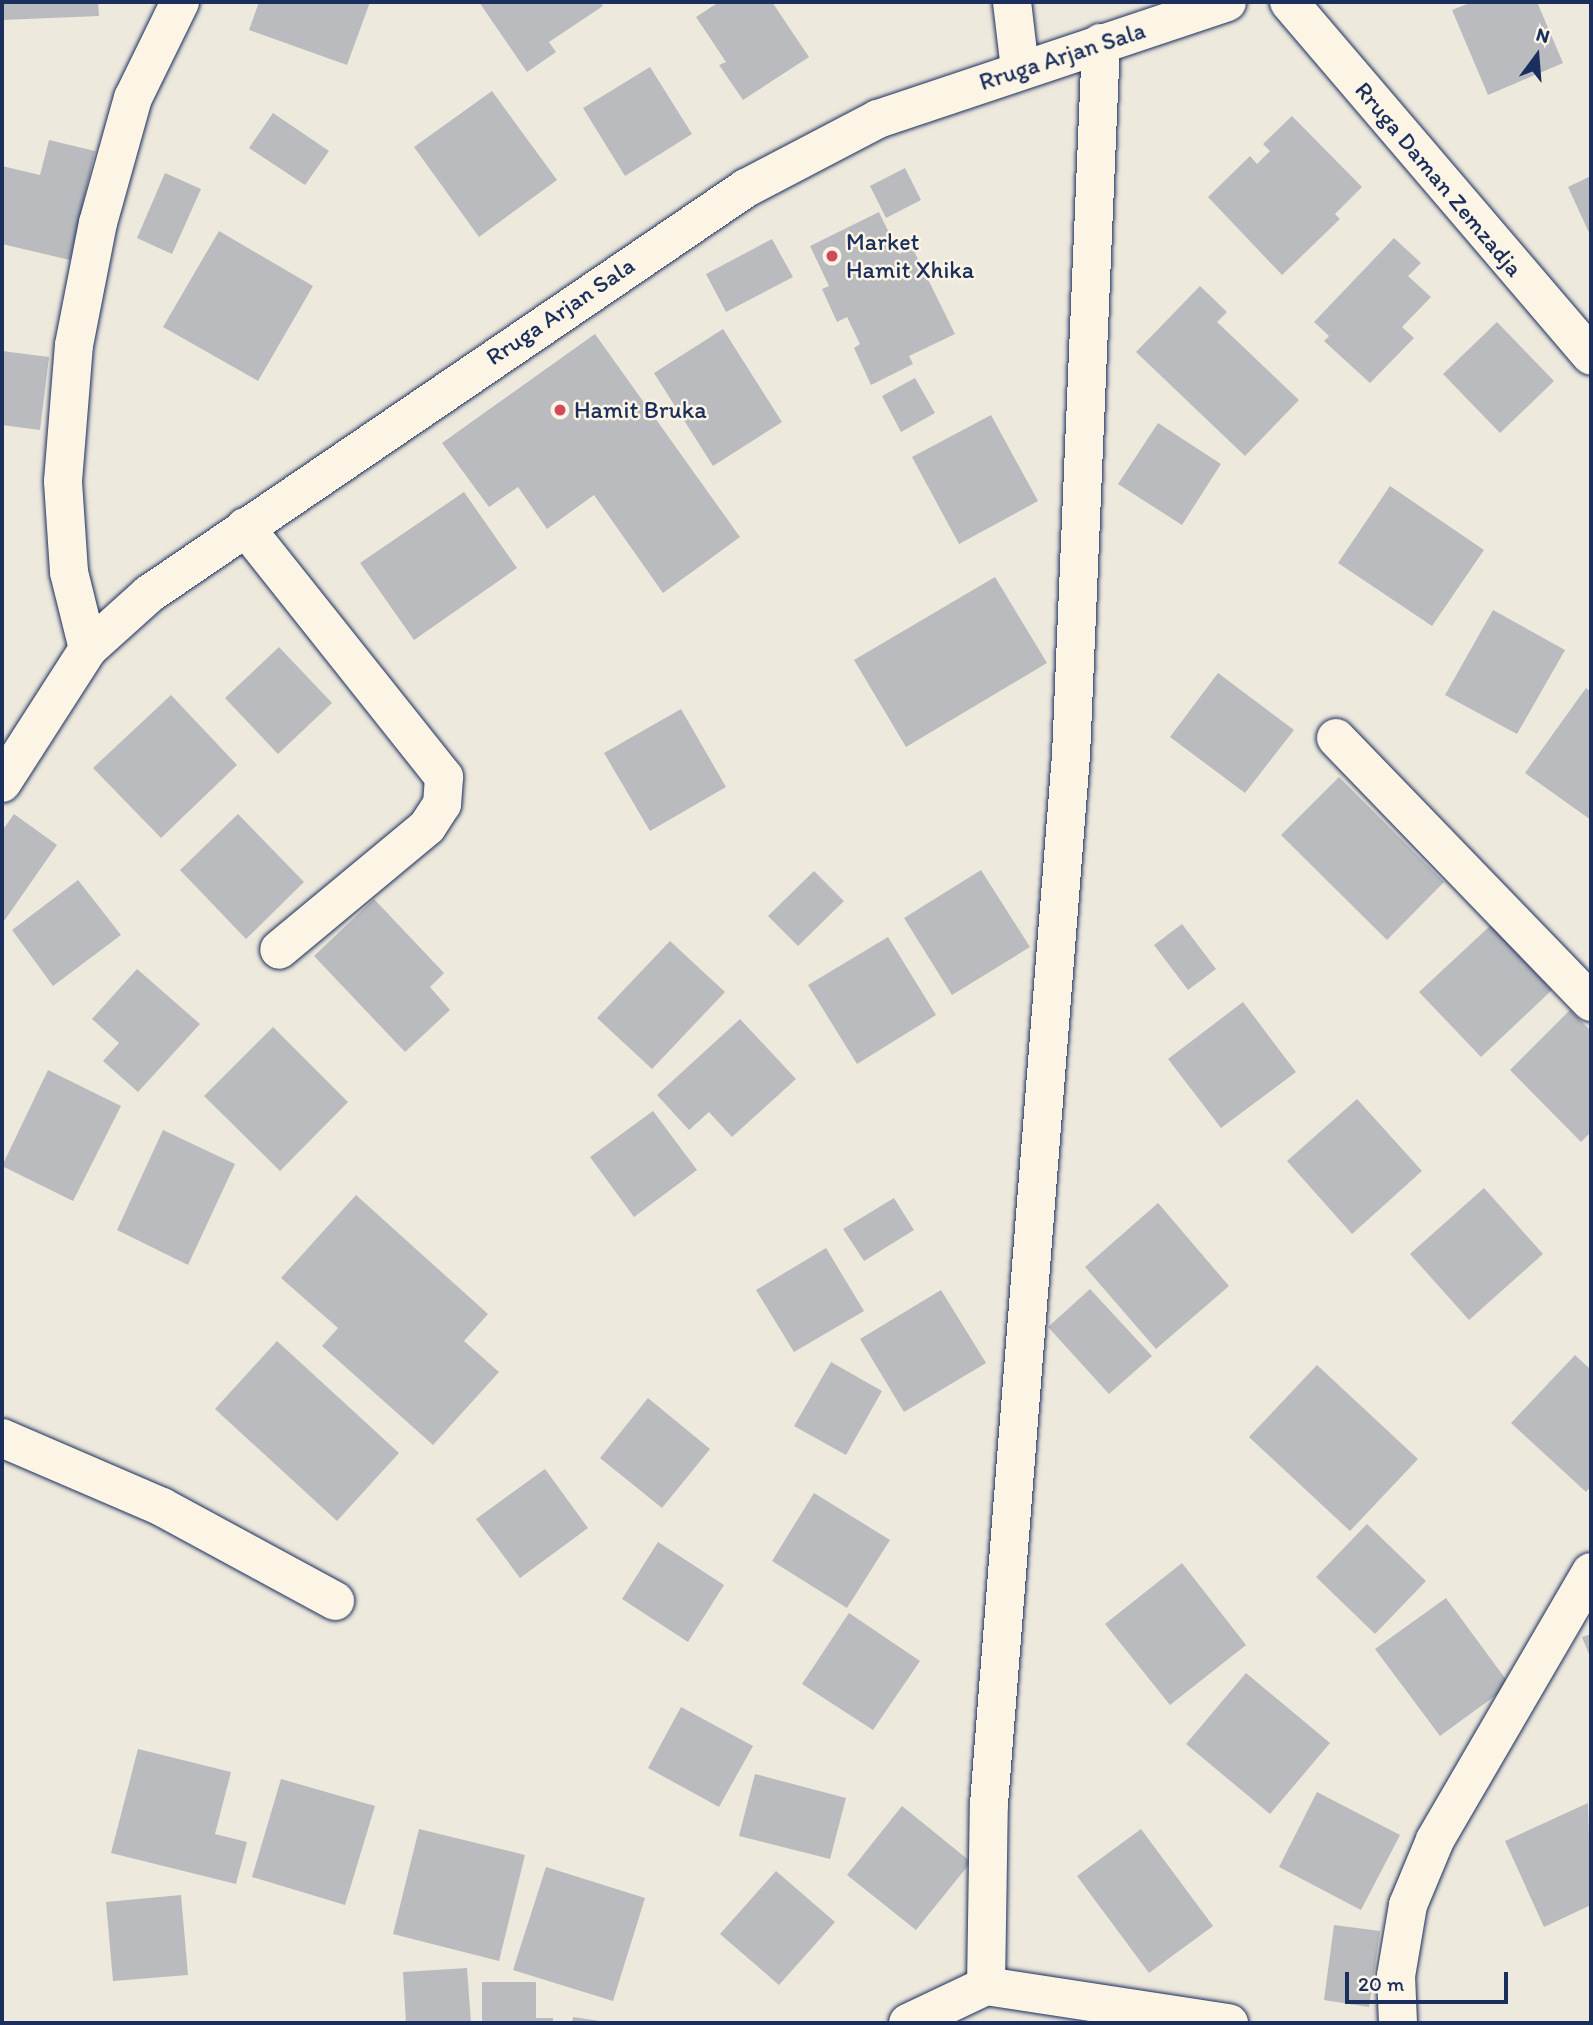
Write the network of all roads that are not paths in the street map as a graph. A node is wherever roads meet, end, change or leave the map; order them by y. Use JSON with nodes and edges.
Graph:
{"nodes":[{"id":1,"x":180,"y":2,"type":"edge"},
{"id":2,"x":1012,"y":2,"type":"edge"},
{"id":3,"x":1227,"y":2,"type":"edge"},
{"id":4,"x":1289,"y":2,"type":"edge"},
{"id":5,"x":1101,"y":43,"type":"junction"},
{"id":6,"x":1020,"y":69,"type":"junction"},
{"id":7,"x":1591,"y":355,"type":"edge"},
{"id":8,"x":246,"y":527,"type":"junction"},
{"id":9,"x":88,"y":649,"type":"junction"},
{"id":10,"x":1336,"y":738,"type":"dead end"},
{"id":11,"x":2,"y":783,"type":"edge"},
{"id":12,"x":279,"y":950,"type":"dead end"},
{"id":13,"x":1591,"y":1002,"type":"edge"},
{"id":14,"x":2,"y":1438,"type":"edge"},
{"id":15,"x":1591,"y":1572,"type":"edge"},
{"id":16,"x":1582,"y":1600,"type":"edge"},
{"id":17,"x":335,"y":1601,"type":"dead end"},
{"id":18,"x":986,"y":1986,"type":"junction"},
{"id":19,"x":908,"y":2023,"type":"edge"},
{"id":20,"x":1229,"y":2023,"type":"edge"},
{"id":21,"x":1398,"y":2023,"type":"edge"}],
"edges":[{"from":1,"to":9,"type":"street"},
{"from":2,"to":6,"type":"street"},
{"from":3,"to":5,"type":"street","name":"Rruga Arjan Sala"},
{"from":4,"to":7,"type":"street","name":"Rruga Daman Zemzadja"},
{"from":5,"to":6,"type":"street","name":"Rruga Arjan Sala"},
{"from":5,"to":18,"type":"street"},
{"from":6,"to":8,"type":"street","name":"Rruga Arjan Sala"},
{"from":8,"to":9,"type":"street","name":"Rruga Arjan Sala"},
{"from":8,"to":12,"type":"street"},
{"from":9,"to":11,"type":"street","name":"Rruga Arjan Sala"},
{"from":10,"to":13,"type":"street"},
{"from":14,"to":17,"type":"street"},
{"from":15,"to":16,"type":"street"},
{"from":16,"to":21,"type":"street"},
{"from":18,"to":19,"type":"street"},
{"from":18,"to":20,"type":"street"}]}
